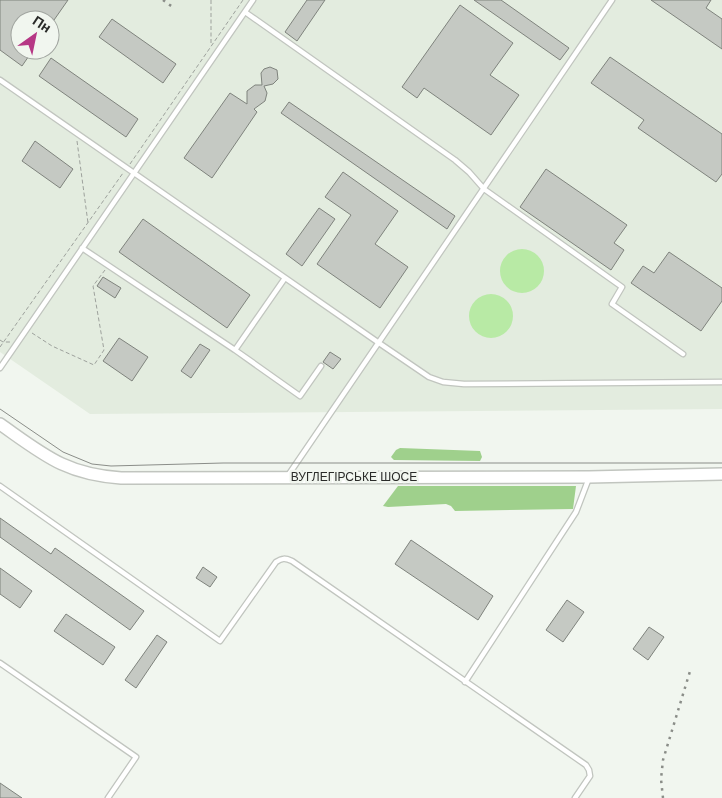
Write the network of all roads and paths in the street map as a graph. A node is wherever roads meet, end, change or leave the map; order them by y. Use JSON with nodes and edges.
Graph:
{"nodes":[{"id":1,"x":211,"y":0,"type":"edge"},
{"id":2,"x":243,"y":0,"type":"edge"},
{"id":3,"x":253,"y":0,"type":"edge"},
{"id":4,"x":612,"y":0,"type":"edge"},
{"id":5,"x":245,"y":12,"type":"junction"},
{"id":6,"x":211,"y":45,"type":"junction"},
{"id":7,"x":0,"y":80,"type":"edge"},
{"id":8,"x":76,"y":132,"type":"junction"},
{"id":9,"x":127,"y":168,"type":"junction"},
{"id":10,"x":134,"y":173,"type":"junction"},
{"id":11,"x":484,"y":189,"type":"junction"},
{"id":12,"x":88,"y":223,"type":"junction"},
{"id":13,"x":82,"y":248,"type":"junction"},
{"id":14,"x":108,"y":265,"type":"junction"},
{"id":15,"x":285,"y":278,"type":"junction"},
{"id":16,"x":0,"y":340,"type":"edge"},
{"id":17,"x":3,"y":342,"type":"junction"},
{"id":18,"x":18,"y":342,"type":"junction"},
{"id":19,"x":379,"y":343,"type":"junction"},
{"id":20,"x":0,"y":347,"type":"edge"},
{"id":21,"x":235,"y":350,"type":"junction"},
{"id":22,"x":683,"y":354,"type":"dead end"},
{"id":23,"x":321,"y":366,"type":"dead end"},
{"id":24,"x":0,"y":368,"type":"edge"},
{"id":25,"x":722,"y":382,"type":"edge"},
{"id":26,"x":0,"y":424,"type":"edge"},
{"id":27,"x":722,"y":474,"type":"edge"},
{"id":28,"x":589,"y":477,"type":"junction"},
{"id":29,"x":286,"y":478,"type":"junction"},
{"id":30,"x":0,"y":486,"type":"edge"},
{"id":31,"x":0,"y":663,"type":"edge"},
{"id":32,"x":465,"y":682,"type":"junction"},
{"id":33,"x":108,"y":798,"type":"edge"},
{"id":34,"x":575,"y":798,"type":"edge"}],
"edges":[{"from":1,"to":6,"type":"path"},
{"from":2,"to":6,"type":"path"},
{"from":3,"to":5,"type":"lane"},
{"from":4,"to":11,"type":"lane"},
{"from":5,"to":10,"type":"lane"},
{"from":5,"to":11,"type":"lane"},
{"from":6,"to":9,"type":"path"},
{"from":7,"to":8,"type":"lane"},
{"from":8,"to":9,"type":"lane"},
{"from":8,"to":12,"type":"path"},
{"from":9,"to":10,"type":"lane"},
{"from":9,"to":12,"type":"path"},
{"from":10,"to":13,"type":"lane"},
{"from":10,"to":15,"type":"lane"},
{"from":11,"to":19,"type":"lane"},
{"from":11,"to":22,"type":"lane"},
{"from":12,"to":17,"type":"path"},
{"from":13,"to":14,"type":"lane"},
{"from":13,"to":18,"type":"lane"},
{"from":14,"to":18,"type":"path"},
{"from":14,"to":21,"type":"lane"},
{"from":15,"to":19,"type":"lane"},
{"from":15,"to":21,"type":"lane"},
{"from":16,"to":17,"type":"path"},
{"from":17,"to":18,"type":"path"},
{"from":17,"to":20,"type":"path"},
{"from":18,"to":24,"type":"lane"},
{"from":19,"to":25,"type":"lane"},
{"from":19,"to":29,"type":"lane"},
{"from":21,"to":23,"type":"lane"},
{"from":26,"to":29,"type":"street","name":"ВУГЛЕГІРСЬКЕ ШОСЕ"},
{"from":27,"to":28,"type":"street","name":"ВУГЛЕГІРСЬКЕ ШОСЕ"},
{"from":28,"to":29,"type":"street","name":"ВУГЛЕГІРСЬКЕ ШОСЕ"},
{"from":28,"to":32,"type":"lane"},
{"from":30,"to":32,"type":"lane"},
{"from":31,"to":33,"type":"lane"},
{"from":32,"to":34,"type":"lane"}]}
